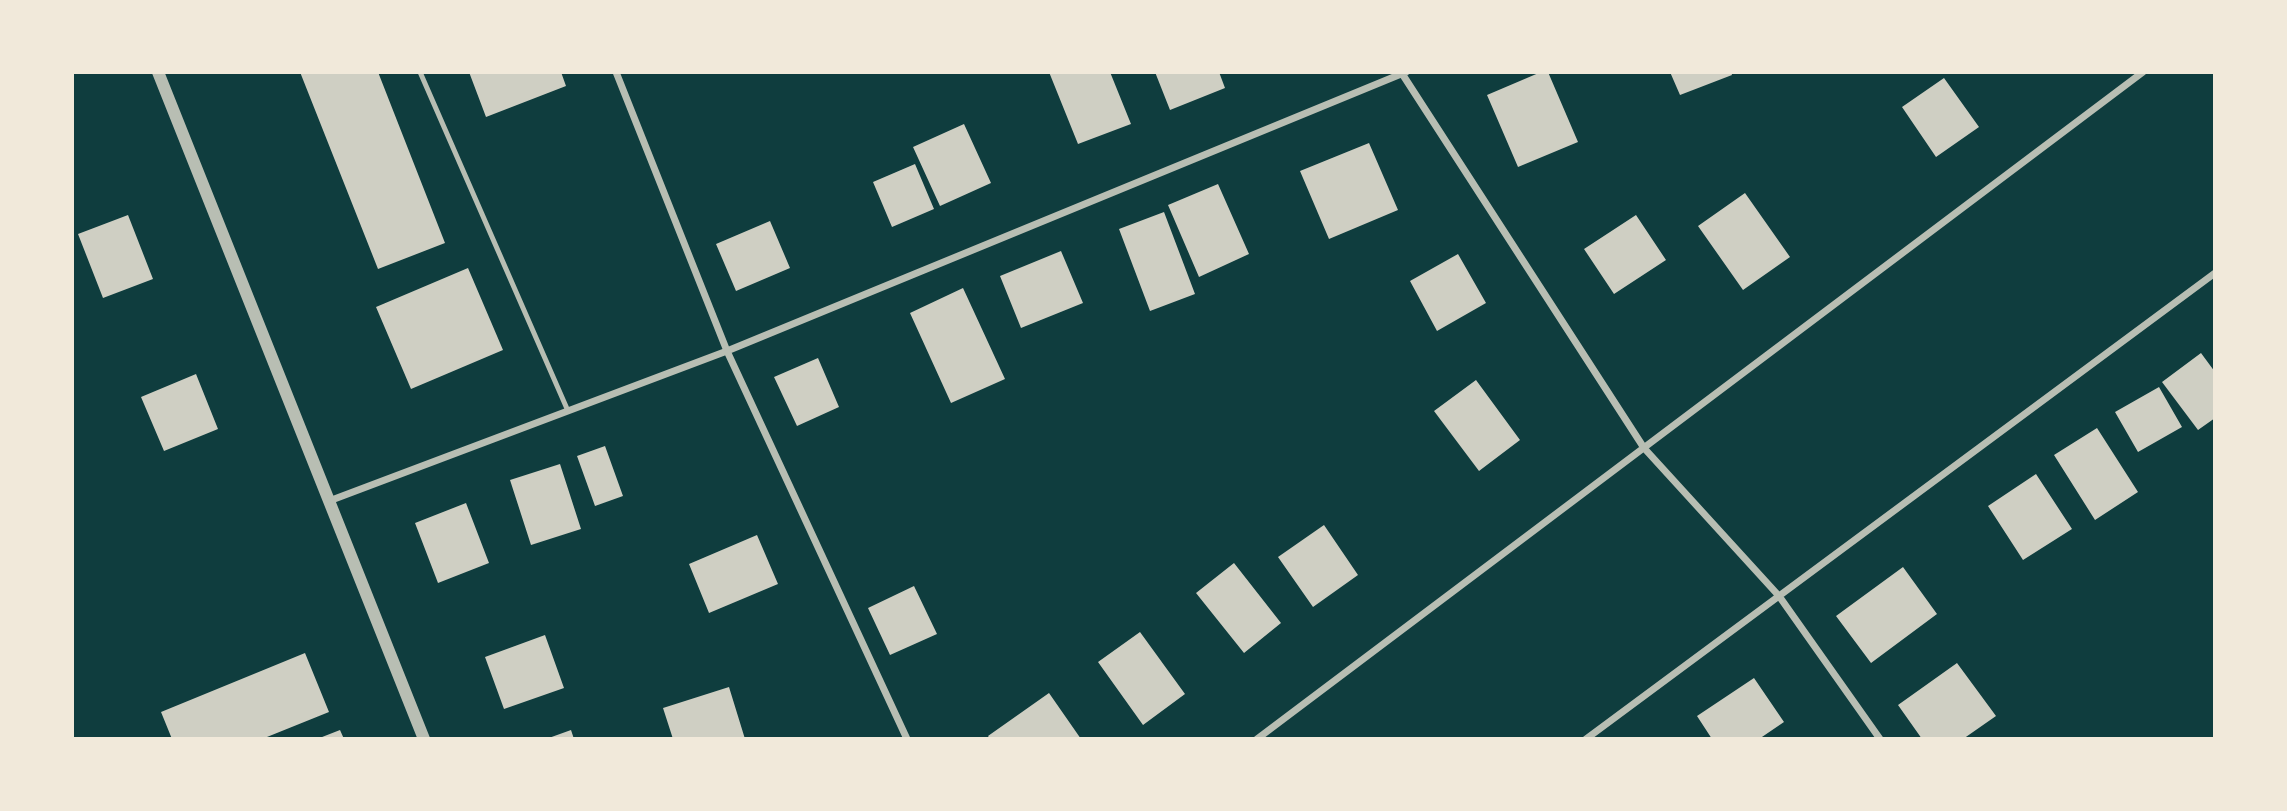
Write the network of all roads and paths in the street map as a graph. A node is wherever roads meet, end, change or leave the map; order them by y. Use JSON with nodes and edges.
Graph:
{"nodes":[{"id":1,"x":158,"y":72,"type":"edge"},
{"id":2,"x":420,"y":72,"type":"edge"},
{"id":3,"x":616,"y":72,"type":"edge"},
{"id":4,"x":1403,"y":72,"type":"edge"},
{"id":5,"x":2143,"y":72,"type":"edge"},
{"id":6,"x":2215,"y":273,"type":"edge"},
{"id":7,"x":727,"y":351,"type":"junction"},
{"id":8,"x":568,"y":411,"type":"junction"},
{"id":9,"x":1644,"y":448,"type":"junction"},
{"id":10,"x":329,"y":501,"type":"junction"},
{"id":11,"x":1779,"y":596,"type":"junction"},
{"id":12,"x":424,"y":739,"type":"edge"},
{"id":13,"x":907,"y":739,"type":"edge"},
{"id":14,"x":1256,"y":739,"type":"edge"},
{"id":15,"x":1586,"y":739,"type":"edge"},
{"id":16,"x":1880,"y":739,"type":"edge"}],
"edges":[{"from":1,"to":10,"type":"street"},
{"from":2,"to":8,"type":"lane"},
{"from":3,"to":7,"type":"street"},
{"from":4,"to":7,"type":"street"},
{"from":4,"to":9,"type":"street"},
{"from":5,"to":9,"type":"street"},
{"from":6,"to":11,"type":"street"},
{"from":7,"to":8,"type":"street"},
{"from":7,"to":13,"type":"street"},
{"from":8,"to":10,"type":"street"},
{"from":9,"to":11,"type":"street"},
{"from":9,"to":14,"type":"street"},
{"from":10,"to":12,"type":"street"},
{"from":11,"to":15,"type":"street"},
{"from":11,"to":16,"type":"street"}]}
